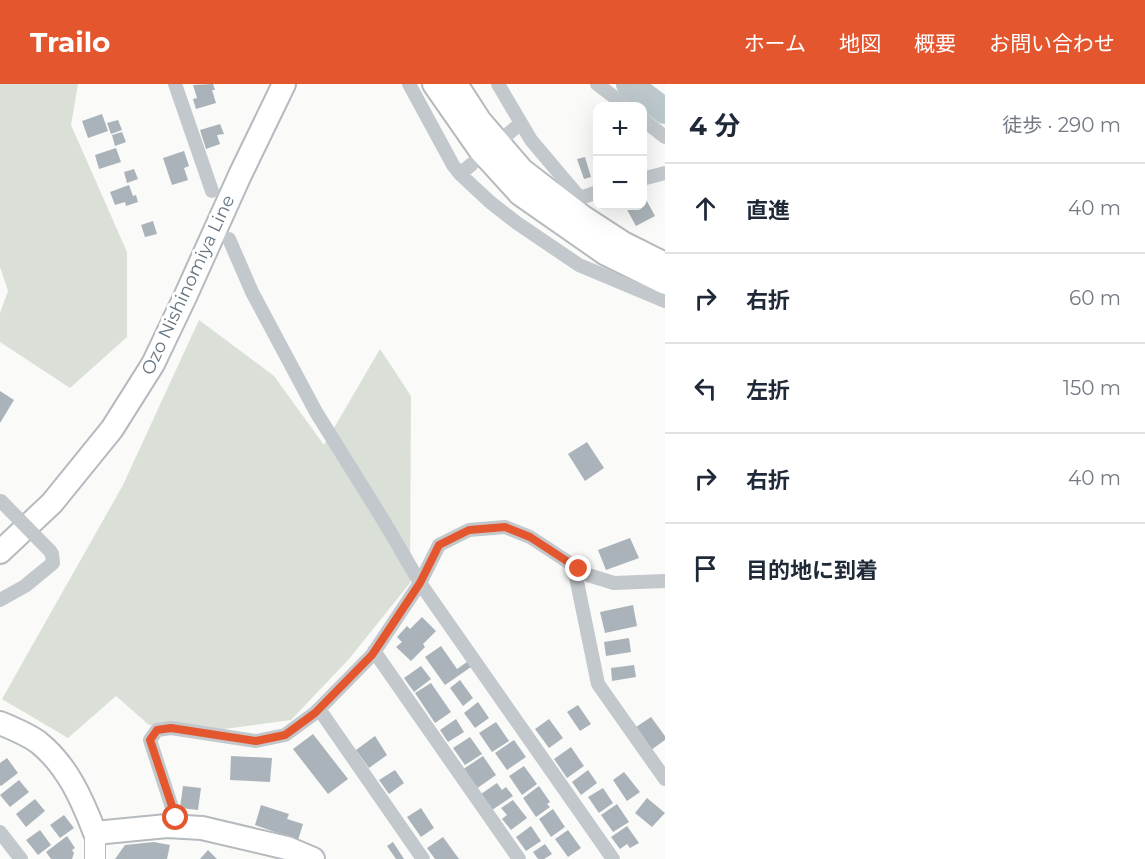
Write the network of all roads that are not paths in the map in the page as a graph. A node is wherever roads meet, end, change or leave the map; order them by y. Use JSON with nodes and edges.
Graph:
{"nodes":[{"id":1,"x":175,"y":84,"type":"edge"},
{"id":2,"x":284,"y":84,"type":"edge"},
{"id":3,"x":409,"y":84,"type":"edge"},
{"id":4,"x":434,"y":84,"type":"edge"},
{"id":5,"x":456,"y":84,"type":"edge"},
{"id":6,"x":498,"y":84,"type":"edge"},
{"id":7,"x":597,"y":84,"type":"edge"},
{"id":8,"x":621,"y":102,"type":"edge"},
{"id":9,"x":521,"y":123,"type":"junction"},
{"id":10,"x":647,"y":123,"type":"edge"},
{"id":11,"x":508,"y":134,"type":"dead end"},
{"id":12,"x":665,"y":137,"type":"edge"},
{"id":13,"x":471,"y":164,"type":"dead end"},
{"id":14,"x":665,"y":173,"type":"edge"},
{"id":15,"x":460,"y":174,"type":"junction"},
{"id":16,"x":647,"y":178,"type":"edge"},
{"id":17,"x":212,"y":191,"type":"dead end"},
{"id":18,"x":593,"y":195,"type":"edge"},
{"id":19,"x":574,"y":212,"type":"junction"},
{"id":20,"x":229,"y":238,"type":"dead end"},
{"id":21,"x":665,"y":264,"type":"edge"},
{"id":22,"x":665,"y":283,"type":"edge"},
{"id":23,"x":665,"y":301,"type":"edge"},
{"id":24,"x":1,"y":499,"type":"edge"},
{"id":25,"x":0,"y":552,"type":"edge"},
{"id":26,"x":579,"y":569,"type":"junction"},
{"id":27,"x":665,"y":581,"type":"edge"},
{"id":28,"x":420,"y":583,"type":"junction"},
{"id":29,"x":0,"y":600,"type":"edge"},
{"id":30,"x":374,"y":651,"type":"junction"},
{"id":31,"x":319,"y":709,"type":"junction"},
{"id":32,"x":0,"y":723,"type":"edge"},
{"id":33,"x":665,"y":779,"type":"edge"},
{"id":34,"x":178,"y":826,"type":"junction"},
{"id":35,"x":0,"y":832,"type":"edge"},
{"id":36,"x":95,"y":833,"type":"junction"},
{"id":37,"x":21,"y":859,"type":"edge"},
{"id":38,"x":95,"y":859,"type":"edge"},
{"id":39,"x":313,"y":859,"type":"edge"},
{"id":40,"x":423,"y":859,"type":"edge"},
{"id":41,"x":519,"y":859,"type":"edge"},
{"id":42,"x":613,"y":859,"type":"edge"}],
"edges":[{"from":1,"to":17,"type":"street"},
{"from":2,"to":25,"type":"main road","name":"Ozo Nishinomiya Line"},
{"from":3,"to":15,"type":"street"},
{"from":4,"to":19,"type":"main road"},
{"from":5,"to":19,"type":"main road"},
{"from":6,"to":9,"type":"street"},
{"from":7,"to":8,"type":"street"},
{"from":9,"to":11,"type":"street"},
{"from":9,"to":19,"type":"street"},
{"from":10,"to":12,"type":"street"},
{"from":13,"to":15,"type":"street"},
{"from":14,"to":16,"type":"street"},
{"from":15,"to":23,"type":"street"},
{"from":18,"to":19,"type":"street"},
{"from":19,"to":21,"type":"main road"},
{"from":19,"to":22,"type":"main road"},
{"from":20,"to":28,"type":"street"},
{"from":24,"to":29,"type":"street","bridge":true},
{"from":26,"to":27,"type":"street"},
{"from":26,"to":28,"type":"street"},
{"from":26,"to":33,"type":"street"},
{"from":28,"to":30,"type":"street"},
{"from":28,"to":42,"type":"street"},
{"from":30,"to":31,"type":"street"},
{"from":30,"to":41,"type":"street"},
{"from":31,"to":34,"type":"street"},
{"from":31,"to":40,"type":"street"},
{"from":32,"to":36,"type":"main road"},
{"from":34,"to":36,"type":"main road"},
{"from":34,"to":39,"type":"main road"},
{"from":35,"to":37,"type":"street"},
{"from":36,"to":38,"type":"street"}]}
